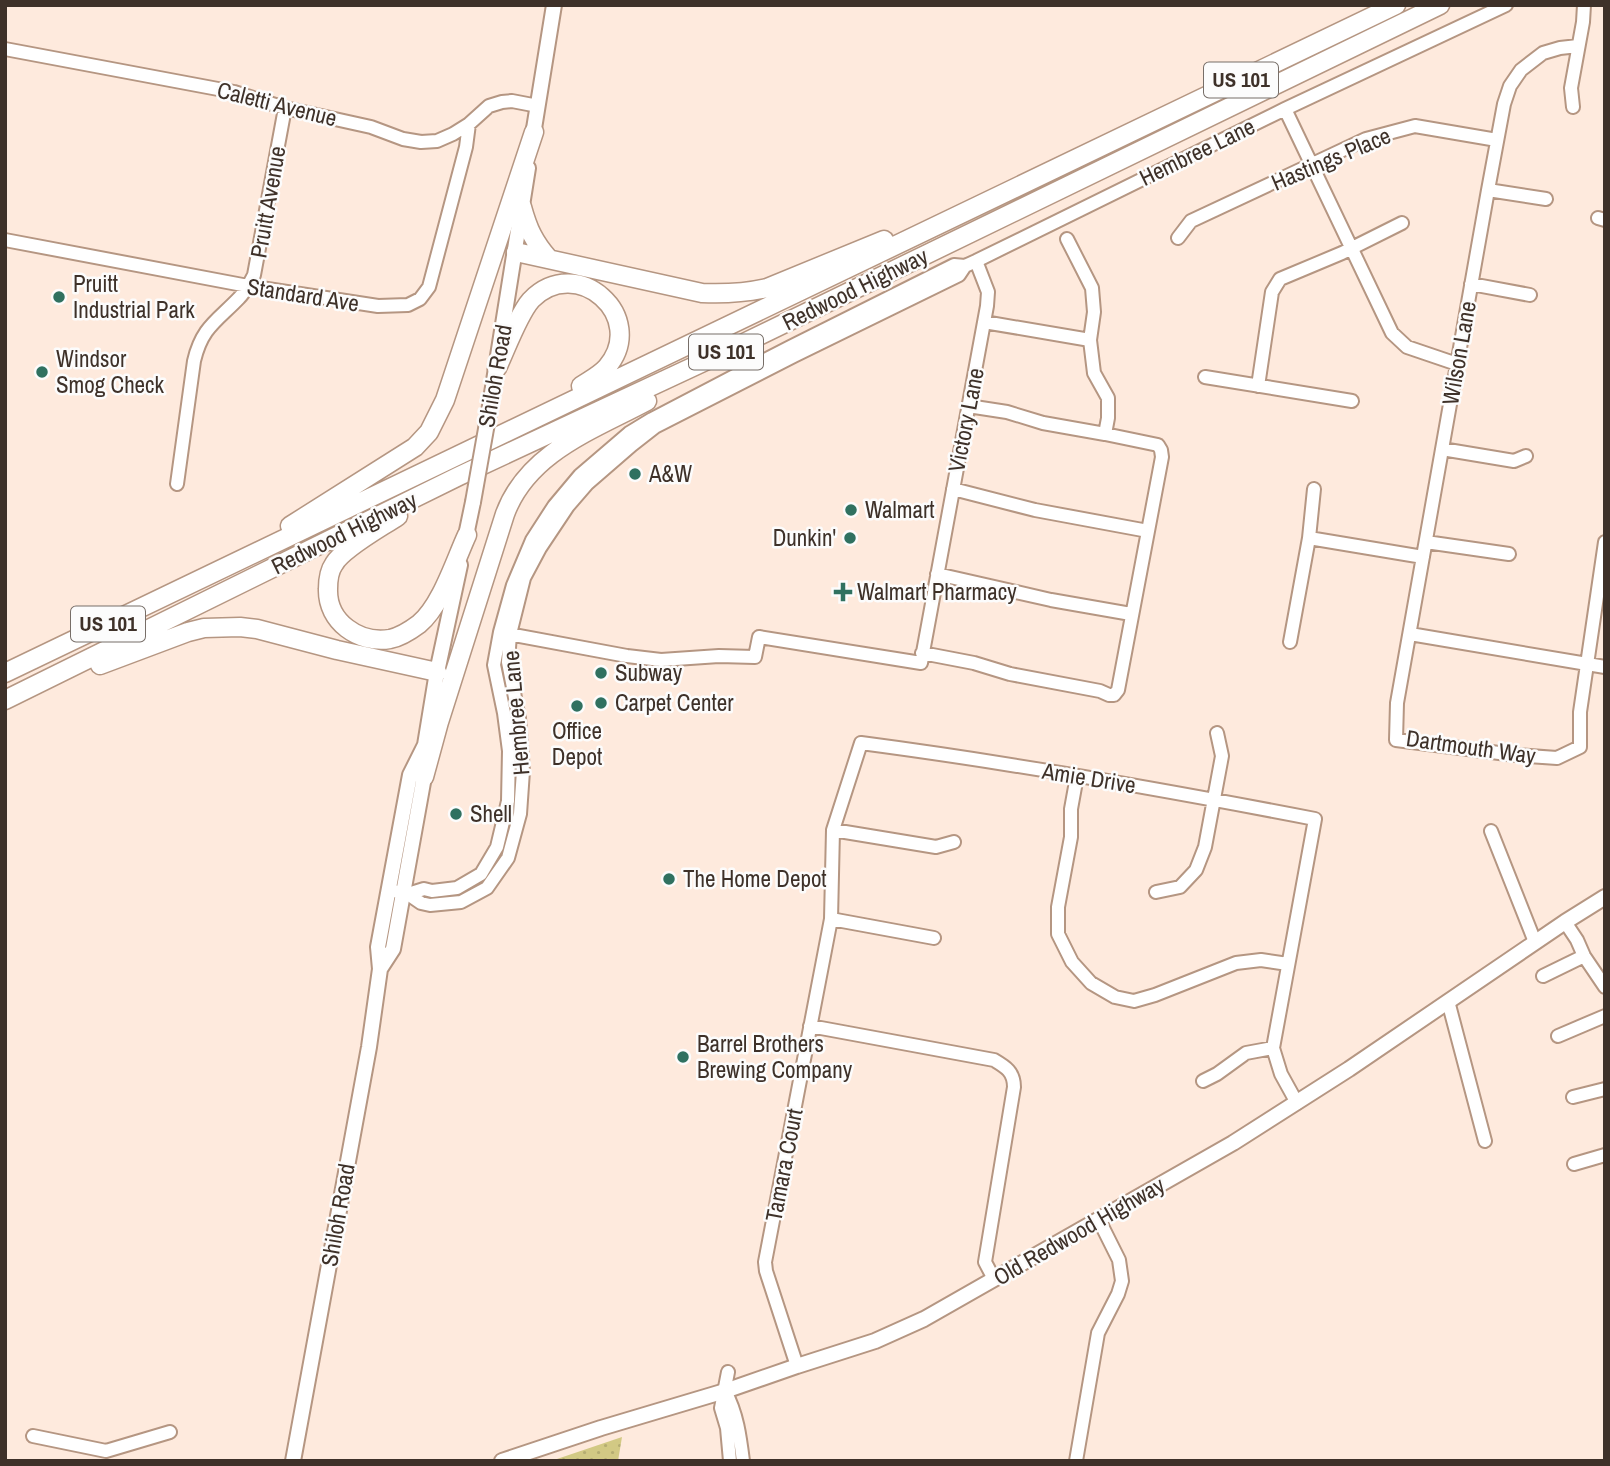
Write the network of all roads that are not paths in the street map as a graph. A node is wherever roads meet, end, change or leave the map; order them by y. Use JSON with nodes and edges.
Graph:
{"nodes":[{"id":1,"x":554,"y":5,"type":"edge"},
{"id":2,"x":1396,"y":5,"type":"edge"},
{"id":3,"x":1440,"y":5,"type":"edge"},
{"id":4,"x":1506,"y":5,"type":"edge"},
{"id":5,"x":1584,"y":5,"type":"edge"},
{"id":6,"x":1578,"y":46,"type":"junction"},
{"id":7,"x":5,"y":49,"type":"edge"},
{"id":8,"x":538,"y":106,"type":"junction"},
{"id":9,"x":285,"y":107,"type":"junction"},
{"id":10,"x":1573,"y":107,"type":"dead end"},
{"id":11,"x":1285,"y":109,"type":"junction"},
{"id":12,"x":469,"y":124,"type":"junction"},
{"id":13,"x":534,"y":132,"type":"junction"},
{"id":14,"x":1497,"y":140,"type":"junction"},
{"id":15,"x":1311,"y":165,"type":"junction"},
{"id":16,"x":1488,"y":190,"type":"junction"},
{"id":17,"x":1546,"y":200,"type":"dead end"},
{"id":18,"x":522,"y":207,"type":"junction"},
{"id":19,"x":1402,"y":223,"type":"dead end"},
{"id":20,"x":915,"y":237,"type":"junction"},
{"id":21,"x":1178,"y":238,"type":"dead end"},
{"id":22,"x":1068,"y":239,"type":"dead end"},
{"id":23,"x":5,"y":240,"type":"edge"},
{"id":24,"x":1352,"y":248,"type":"junction"},
{"id":25,"x":516,"y":252,"type":"junction"},
{"id":26,"x":549,"y":259,"type":"junction"},
{"id":27,"x":971,"y":263,"type":"junction"},
{"id":28,"x":1471,"y":284,"type":"junction"},
{"id":29,"x":248,"y":286,"type":"junction"},
{"id":30,"x":1530,"y":295,"type":"dead end"},
{"id":31,"x":984,"y":322,"type":"junction"},
{"id":32,"x":1090,"y":340,"type":"junction"},
{"id":33,"x":744,"y":344,"type":"junction"},
{"id":34,"x":1457,"y":364,"type":"junction"},
{"id":35,"x":497,"y":368,"type":"junction"},
{"id":36,"x":1205,"y":377,"type":"dead end"},
{"id":37,"x":1258,"y":386,"type":"junction"},
{"id":38,"x":1352,"y":401,"type":"dead end"},
{"id":39,"x":968,"y":406,"type":"junction"},
{"id":40,"x":510,"y":430,"type":"junction"},
{"id":41,"x":1105,"y":434,"type":"junction"},
{"id":42,"x":1442,"y":449,"type":"junction"},
{"id":43,"x":1525,"y":456,"type":"dead end"},
{"id":44,"x":459,"y":476,"type":"junction"},
{"id":45,"x":177,"y":484,"type":"dead end"},
{"id":46,"x":953,"y":489,"type":"junction"},
{"id":47,"x":1314,"y":489,"type":"dead end"},
{"id":48,"x":1148,"y":531,"type":"junction"},
{"id":49,"x":467,"y":535,"type":"junction"},
{"id":50,"x":1309,"y":538,"type":"junction"},
{"id":51,"x":1426,"y":542,"type":"junction"},
{"id":52,"x":1605,"y":542,"type":"edge"},
{"id":53,"x":1509,"y":554,"type":"dead end"},
{"id":54,"x":1423,"y":557,"type":"junction"},
{"id":55,"x":217,"y":572,"type":"junction"},
{"id":56,"x":937,"y":574,"type":"junction"},
{"id":57,"x":1131,"y":614,"type":"junction"},
{"id":58,"x":505,"y":633,"type":"junction"},
{"id":59,"x":1410,"y":635,"type":"junction"},
{"id":60,"x":1290,"y":642,"type":"dead end"},
{"id":61,"x":921,"y":658,"type":"junction"},
{"id":62,"x":1587,"y":664,"type":"junction"},
{"id":63,"x":1605,"y":667,"type":"edge"},
{"id":64,"x":437,"y":671,"type":"junction"},
{"id":65,"x":5,"y":673,"type":"edge"},
{"id":66,"x":8,"y":699,"type":"edge"},
{"id":67,"x":1397,"y":703,"type":"joint"},
{"id":68,"x":504,"y":713,"type":"junction"},
{"id":69,"x":1217,"y":733,"type":"dead end"},
{"id":70,"x":861,"y":743,"type":"joint"},
{"id":71,"x":425,"y":745,"type":"junction"},
{"id":72,"x":523,"y":771,"type":"junction"},
{"id":73,"x":1077,"y":776,"type":"junction"},
{"id":74,"x":424,"y":777,"type":"junction"},
{"id":75,"x":1214,"y":799,"type":"junction"},
{"id":76,"x":833,"y":830,"type":"junction"},
{"id":77,"x":1491,"y":831,"type":"dead end"},
{"id":78,"x":954,"y":842,"type":"dead end"},
{"id":79,"x":400,"y":892,"type":"junction"},
{"id":80,"x":1156,"y":892,"type":"dead end"},
{"id":81,"x":1605,"y":897,"type":"edge"},
{"id":82,"x":831,"y":919,"type":"junction"},
{"id":83,"x":1565,"y":922,"type":"junction"},
{"id":84,"x":934,"y":938,"type":"dead end"},
{"id":85,"x":1535,"y":942,"type":"junction"},
{"id":86,"x":1584,"y":956,"type":"junction"},
{"id":87,"x":1288,"y":964,"type":"junction"},
{"id":88,"x":1543,"y":976,"type":"dead end"},
{"id":89,"x":1605,"y":987,"type":"edge"},
{"id":90,"x":1448,"y":1001,"type":"junction"},
{"id":91,"x":1605,"y":1016,"type":"edge"},
{"id":92,"x":810,"y":1026,"type":"junction"},
{"id":93,"x":1558,"y":1036,"type":"dead end"},
{"id":94,"x":1273,"y":1048,"type":"junction"},
{"id":95,"x":1203,"y":1081,"type":"dead end"},
{"id":96,"x":1605,"y":1089,"type":"edge"},
{"id":97,"x":1573,"y":1097,"type":"dead end"},
{"id":98,"x":1297,"y":1102,"type":"junction"},
{"id":99,"x":1485,"y":1140,"type":"dead end"},
{"id":100,"x":1605,"y":1155,"type":"edge"},
{"id":101,"x":1574,"y":1164,"type":"dead end"},
{"id":102,"x":1099,"y":1220,"type":"junction"},
{"id":103,"x":994,"y":1279,"type":"junction"},
{"id":104,"x":797,"y":1366,"type":"junction"},
{"id":105,"x":728,"y":1372,"type":"dead end"},
{"id":106,"x":725,"y":1391,"type":"junction"},
{"id":107,"x":170,"y":1432,"type":"dead end"},
{"id":108,"x":33,"y":1436,"type":"dead end"},
{"id":109,"x":106,"y":1456,"type":"edge"},
{"id":110,"x":293,"y":1461,"type":"edge"},
{"id":111,"x":502,"y":1461,"type":"edge"},
{"id":112,"x":730,"y":1461,"type":"edge"},
{"id":113,"x":743,"y":1461,"type":"edge"},
{"id":114,"x":1076,"y":1461,"type":"edge"}],
"edges":[{"from":1,"to":8,"type":"main road","name":"Shiloh Road"},
{"from":2,"to":20,"type":"highway","name":"Redwood Highway","number":"US 101"},
{"from":3,"to":33,"type":"highway","name":"Redwood Highway","number":"US 101"},
{"from":4,"to":11,"type":"street","name":"Hembree Lane"},
{"from":5,"to":6,"type":"street"},
{"from":6,"to":10,"type":"street"},
{"from":6,"to":14,"type":"street","name":"Wilson Lane"},
{"from":7,"to":9,"type":"street","name":"Caletti Avenue"},
{"from":8,"to":12,"type":"street","name":"Caletti Avenue"},
{"from":8,"to":13,"type":"main road","name":"Shiloh Road"},
{"from":9,"to":12,"type":"street","name":"Caletti Avenue"},
{"from":9,"to":29,"type":"street","name":"Pruitt Avenue"},
{"from":11,"to":15,"type":"street"},
{"from":11,"to":27,"type":"street","name":"Hembree Lane"},
{"from":12,"to":29,"type":"street","name":"Standard Ave"},
{"from":13,"to":18,"type":"main road","name":"Shiloh Road"},
{"from":13,"to":55,"type":"highway"},
{"from":14,"to":15,"type":"street","name":"Hastings Place"},
{"from":14,"to":16,"type":"street","name":"Wilson Lane"},
{"from":15,"to":21,"type":"street","name":"Hastings Place"},
{"from":15,"to":24,"type":"street"},
{"from":16,"to":17,"type":"street"},
{"from":16,"to":28,"type":"street","name":"Wilson Lane"},
{"from":18,"to":25,"type":"main road","name":"Shiloh Road"},
{"from":18,"to":26,"type":"highway"},
{"from":19,"to":24,"type":"street"},
{"from":20,"to":26,"type":"highway"},
{"from":20,"to":40,"type":"highway","name":"Redwood Highway","number":"US 101"},
{"from":22,"to":32,"type":"street"},
{"from":23,"to":29,"type":"street","name":"Standard Ave"},
{"from":24,"to":34,"type":"street"},
{"from":24,"to":37,"type":"street"},
{"from":25,"to":26,"type":"highway"},
{"from":25,"to":35,"type":"main road","name":"Shiloh Road"},
{"from":27,"to":31,"type":"street","name":"Victory Lane"},
{"from":27,"to":58,"type":"street","name":"Hembree Lane"},
{"from":28,"to":30,"type":"street"},
{"from":28,"to":34,"type":"street","name":"Wilson Lane"},
{"from":29,"to":45,"type":"street","name":"Pruitt Avenue"},
{"from":31,"to":32,"type":"street"},
{"from":31,"to":39,"type":"street","name":"Victory Lane"},
{"from":32,"to":41,"type":"street"},
{"from":33,"to":44,"type":"highway","name":"Redwood Highway","number":"US 101"},
{"from":33,"to":74,"type":"highway"},
{"from":34,"to":42,"type":"street","name":"Wilson Lane"},
{"from":35,"to":40,"type":"highway"},
{"from":35,"to":49,"type":"main road","name":"Shiloh Road","bridge":true},
{"from":36,"to":37,"type":"street"},
{"from":37,"to":38,"type":"street"},
{"from":39,"to":41,"type":"street"},
{"from":39,"to":46,"type":"street","name":"Victory Lane"},
{"from":40,"to":55,"type":"highway","name":"Redwood Highway","number":"US 101"},
{"from":41,"to":48,"type":"street"},
{"from":42,"to":43,"type":"street"},
{"from":42,"to":51,"type":"street","name":"Wilson Lane"},
{"from":44,"to":49,"type":"highway"},
{"from":44,"to":66,"type":"highway","name":"Redwood Highway","number":"US 101"},
{"from":46,"to":48,"type":"street"},
{"from":46,"to":56,"type":"street","name":"Victory Lane"},
{"from":47,"to":50,"type":"street"},
{"from":48,"to":57,"type":"street"},
{"from":49,"to":64,"type":"main road","name":"Shiloh Road"},
{"from":50,"to":54,"type":"street"},
{"from":50,"to":60,"type":"street"},
{"from":51,"to":53,"type":"street"},
{"from":51,"to":54,"type":"street","name":"Wilson Lane"},
{"from":52,"to":62,"type":"street","name":"Dartmouth Way"},
{"from":54,"to":59,"type":"street","name":"Wilson Lane"},
{"from":55,"to":65,"type":"highway","name":"Redwood Highway","number":"US 101"},
{"from":56,"to":57,"type":"street"},
{"from":56,"to":61,"type":"street","name":"Victory Lane"},
{"from":57,"to":61,"type":"street"},
{"from":58,"to":61,"type":"street"},
{"from":58,"to":68,"type":"street","name":"Hembree Lane"},
{"from":58,"to":72,"type":"street","name":"Hembree Lane"},
{"from":59,"to":62,"type":"street"},
{"from":59,"to":67,"type":"street","name":"Wilson Lane"},
{"from":62,"to":63,"type":"street"},
{"from":62,"to":67,"type":"street","name":"Dartmouth Way"},
{"from":64,"to":66,"type":"highway"},
{"from":64,"to":71,"type":"main road","name":"Shiloh Road"},
{"from":68,"to":72,"type":"street"},
{"from":68,"to":79,"type":"street","name":"Hembree Lane"},
{"from":69,"to":75,"type":"street"},
{"from":70,"to":73,"type":"street","name":"Amie Drive"},
{"from":70,"to":76,"type":"street","name":"Tamara Court"},
{"from":71,"to":74,"type":"main road","name":"Shiloh Road"},
{"from":71,"to":79,"type":"main road","name":"Shiloh Road"},
{"from":72,"to":79,"type":"street","name":"Hembree Lane"},
{"from":73,"to":75,"type":"street","name":"Amie Drive"},
{"from":73,"to":87,"type":"street"},
{"from":74,"to":79,"type":"main road","name":"Shiloh Road"},
{"from":75,"to":80,"type":"street"},
{"from":75,"to":87,"type":"street","name":"Amie Drive"},
{"from":76,"to":78,"type":"street"},
{"from":76,"to":82,"type":"street","name":"Tamara Court"},
{"from":77,"to":85,"type":"street"},
{"from":79,"to":110,"type":"main road","name":"Shiloh Road"},
{"from":81,"to":83,"type":"main road","name":"Old Redwood Highway"},
{"from":82,"to":84,"type":"street"},
{"from":82,"to":92,"type":"street","name":"Tamara Court"},
{"from":83,"to":85,"type":"main road","name":"Old Redwood Highway"},
{"from":83,"to":86,"type":"street"},
{"from":85,"to":90,"type":"main road","name":"Old Redwood Highway"},
{"from":86,"to":88,"type":"street"},
{"from":86,"to":89,"type":"street"},
{"from":87,"to":94,"type":"street"},
{"from":90,"to":98,"type":"main road","name":"Old Redwood Highway"},
{"from":90,"to":99,"type":"street"},
{"from":91,"to":93,"type":"street"},
{"from":92,"to":103,"type":"street"},
{"from":92,"to":104,"type":"street","name":"Tamara Court"},
{"from":94,"to":95,"type":"street"},
{"from":94,"to":98,"type":"street"},
{"from":96,"to":97,"type":"street"},
{"from":98,"to":102,"type":"main road","name":"Old Redwood Highway"},
{"from":100,"to":101,"type":"street"},
{"from":102,"to":103,"type":"main road","name":"Old Redwood Highway"},
{"from":102,"to":114,"type":"street"},
{"from":103,"to":104,"type":"main road","name":"Old Redwood Highway"},
{"from":104,"to":106,"type":"main road","name":"Old Redwood Highway"},
{"from":105,"to":106,"type":"street"},
{"from":106,"to":111,"type":"main road","name":"Old Redwood Highway"},
{"from":106,"to":112,"type":"street"},
{"from":106,"to":113,"type":"street"},
{"from":107,"to":109,"type":"street"},
{"from":108,"to":109,"type":"street"}]}
